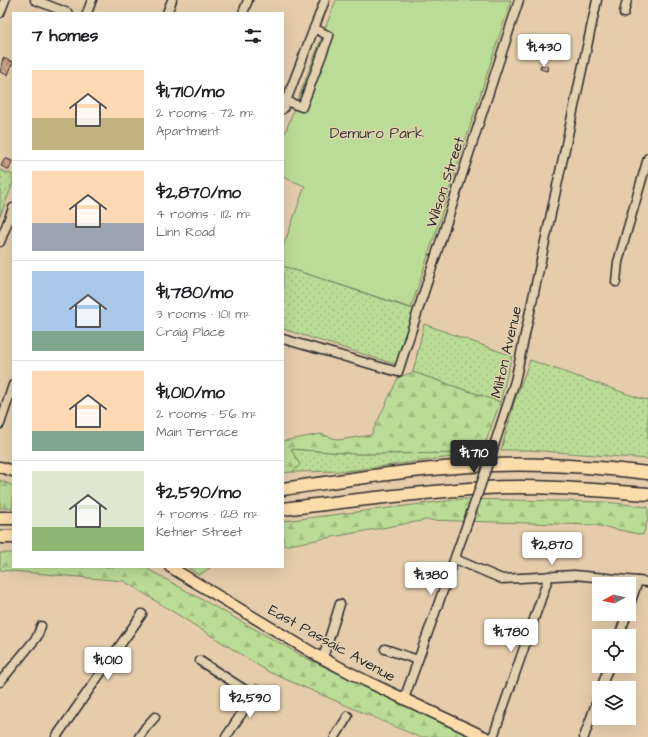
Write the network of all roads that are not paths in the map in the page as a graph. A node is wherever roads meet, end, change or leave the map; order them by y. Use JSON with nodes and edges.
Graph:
{"nodes":[{"id":1,"x":5,"y":0,"type":"edge"},
{"id":2,"x":35,"y":0,"type":"edge"},
{"id":3,"x":92,"y":0,"type":"edge"},
{"id":4,"x":172,"y":0,"type":"edge"},
{"id":5,"x":248,"y":0,"type":"edge"},
{"id":6,"x":325,"y":0,"type":"edge"},
{"id":7,"x":519,"y":0,"type":"edge"},
{"id":8,"x":597,"y":0,"type":"edge"},
{"id":9,"x":627,"y":0,"type":"edge"},
{"id":10,"x":65,"y":12,"type":"edge"},
{"id":11,"x":87,"y":12,"type":"edge"},
{"id":12,"x":167,"y":12,"type":"edge"},
{"id":13,"x":243,"y":12,"type":"edge"},
{"id":14,"x":0,"y":13,"type":"edge"},
{"id":15,"x":624,"y":13,"type":"dead end"},
{"id":16,"x":314,"y":28,"type":"junction"},
{"id":17,"x":284,"y":103,"type":"edge"},
{"id":18,"x":648,"y":158,"type":"edge"},
{"id":19,"x":12,"y":211,"type":"edge"},
{"id":20,"x":5,"y":229,"type":"junction"},
{"id":21,"x":12,"y":232,"type":"edge"},
{"id":22,"x":0,"y":242,"type":"edge"},
{"id":23,"x":616,"y":282,"type":"dead end"},
{"id":24,"x":284,"y":339,"type":"edge"},
{"id":25,"x":12,"y":388,"type":"edge"},
{"id":26,"x":6,"y":409,"type":"edge"},
{"id":27,"x":0,"y":424,"type":"edge"},
{"id":28,"x":0,"y":468,"type":"edge"},
{"id":29,"x":12,"y":471,"type":"edge"},
{"id":30,"x":648,"y":473,"type":"edge"},
{"id":31,"x":284,"y":489,"type":"edge"},
{"id":32,"x":648,"y":494,"type":"edge"},
{"id":33,"x":284,"y":510,"type":"edge"},
{"id":34,"x":0,"y":518,"type":"edge"},
{"id":35,"x":12,"y":518,"type":"edge"},
{"id":36,"x":0,"y":537,"type":"edge"},
{"id":37,"x":12,"y":538,"type":"edge"},
{"id":38,"x":455,"y":559,"type":"junction"},
{"id":39,"x":172,"y":568,"type":"edge"},
{"id":40,"x":549,"y":576,"type":"junction"},
{"id":41,"x":638,"y":581,"type":"junction"},
{"id":42,"x":648,"y":582,"type":"edge"},
{"id":43,"x":636,"y":587,"type":"edge"},
{"id":44,"x":340,"y":604,"type":"dead end"},
{"id":45,"x":142,"y":614,"type":"dead end"},
{"id":46,"x":41,"y":626,"type":"dead end"},
{"id":47,"x":385,"y":648,"type":"dead end"},
{"id":48,"x":323,"y":658,"type":"junction"},
{"id":49,"x":418,"y":660,"type":"junction"},
{"id":50,"x":200,"y":662,"type":"dead end"},
{"id":51,"x":3,"y":670,"type":"edge"},
{"id":52,"x":0,"y":682,"type":"edge"},
{"id":53,"x":404,"y":699,"type":"junction"},
{"id":54,"x":592,"y":715,"type":"edge"},
{"id":55,"x":348,"y":716,"type":"dead end"},
{"id":56,"x":155,"y":717,"type":"dead end"},
{"id":57,"x":56,"y":737,"type":"edge"},
{"id":58,"x":139,"y":737,"type":"edge"},
{"id":59,"x":226,"y":737,"type":"edge"},
{"id":60,"x":335,"y":737,"type":"edge"},
{"id":61,"x":485,"y":737,"type":"edge"},
{"id":62,"x":493,"y":737,"type":"edge"},
{"id":63,"x":584,"y":737,"type":"edge"}],
"edges":[{"from":1,"to":14,"type":"street"},
{"from":2,"to":10,"type":"street"},
{"from":3,"to":11,"type":"street"},
{"from":4,"to":12,"type":"street"},
{"from":5,"to":13,"type":"street"},
{"from":6,"to":16,"type":"street"},
{"from":7,"to":24,"type":"street","name":"Wilson Street"},
{"from":8,"to":38,"type":"street","name":"Milton Avenue","bridge":true},
{"from":9,"to":15,"type":"street"},
{"from":16,"to":17,"type":"street"},
{"from":16,"to":17,"type":"street"},
{"from":18,"to":23,"type":"street"},
{"from":19,"to":20,"type":"street"},
{"from":20,"to":21,"type":"street"},
{"from":20,"to":22,"type":"street"},
{"from":25,"to":26,"type":"street"},
{"from":26,"to":27,"type":"street"},
{"from":28,"to":29,"type":"main road"},
{"from":30,"to":31,"type":"highway"},
{"from":32,"to":33,"type":"highway"},
{"from":34,"to":35,"type":"highway"},
{"from":36,"to":37,"type":"highway"},
{"from":38,"to":40,"type":"street"},
{"from":38,"to":49,"type":"street","name":"Milton Avenue"},
{"from":39,"to":48,"type":"main road","name":"East Passaic Avenue"},
{"from":40,"to":41,"type":"street"},
{"from":40,"to":62,"type":"street"},
{"from":41,"to":42,"type":"street"},
{"from":41,"to":43,"type":"street"},
{"from":44,"to":48,"type":"street"},
{"from":45,"to":57,"type":"street"},
{"from":46,"to":51,"type":"street"},
{"from":47,"to":49,"type":"street"},
{"from":48,"to":53,"type":"main road","name":"East Passaic Avenue"},
{"from":49,"to":53,"type":"street","name":"Milton Avenue"},
{"from":50,"to":59,"type":"street"},
{"from":51,"to":52,"type":"street"},
{"from":53,"to":61,"type":"main road","name":"East Passaic Avenue"},
{"from":54,"to":63,"type":"street"},
{"from":55,"to":60,"type":"street"},
{"from":56,"to":58,"type":"street"}]}
